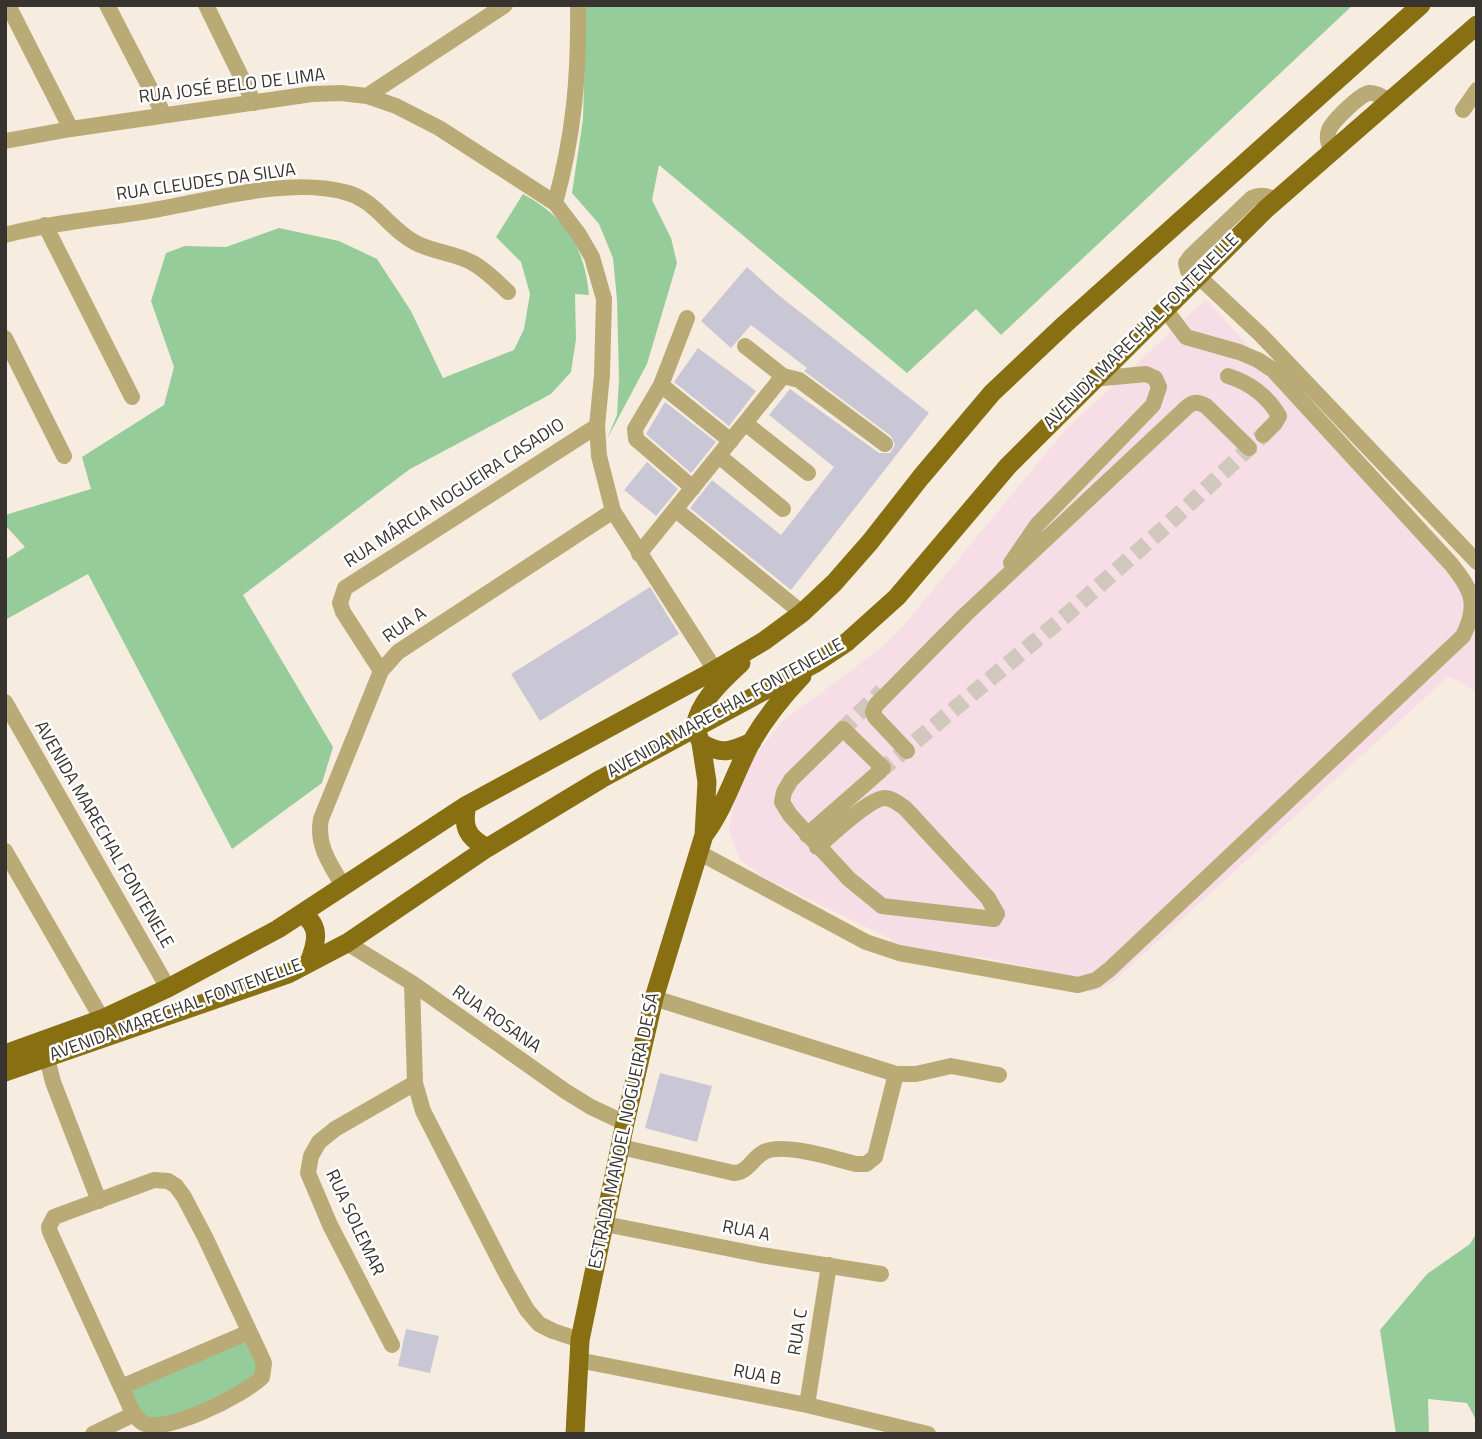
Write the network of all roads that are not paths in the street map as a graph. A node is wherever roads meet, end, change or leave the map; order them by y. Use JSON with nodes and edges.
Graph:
{"nodes":[{"id":1,"x":8,"y":5,"type":"edge"},
{"id":2,"x":107,"y":5,"type":"edge"},
{"id":3,"x":206,"y":5,"type":"edge"},
{"id":4,"x":505,"y":5,"type":"edge"},
{"id":5,"x":579,"y":5,"type":"edge"},
{"id":6,"x":1420,"y":5,"type":"edge"},
{"id":7,"x":1477,"y":25,"type":"edge"},
{"id":8,"x":1477,"y":90,"type":"edge"},
{"id":9,"x":366,"y":96,"type":"junction"},
{"id":10,"x":254,"y":103,"type":"junction"},
{"id":11,"x":1464,"y":110,"type":"dead end"},
{"id":12,"x":164,"y":115,"type":"junction"},
{"id":13,"x":71,"y":129,"type":"junction"},
{"id":14,"x":5,"y":141,"type":"edge"},
{"id":15,"x":555,"y":203,"type":"junction"},
{"id":16,"x":45,"y":225,"type":"junction"},
{"id":17,"x":5,"y":235,"type":"edge"},
{"id":18,"x":1198,"y":276,"type":"junction"},
{"id":19,"x":508,"y":292,"type":"dead end"},
{"id":20,"x":1165,"y":309,"type":"junction"},
{"id":21,"x":687,"y":318,"type":"dead end"},
{"id":22,"x":5,"y":338,"type":"edge"},
{"id":23,"x":745,"y":346,"type":"dead end"},
{"id":24,"x":783,"y":376,"type":"junction"},
{"id":25,"x":1228,"y":376,"type":"dead end"},
{"id":26,"x":1093,"y":379,"type":"junction"},
{"id":27,"x":661,"y":385,"type":"junction"},
{"id":28,"x":132,"y":397,"type":"dead end"},
{"id":29,"x":745,"y":424,"type":"junction"},
{"id":30,"x":597,"y":426,"type":"junction"},
{"id":31,"x":1263,"y":435,"type":"tunnel mouth"},
{"id":32,"x":731,"y":441,"type":"junction"},
{"id":33,"x":885,"y":444,"type":"dead end"},
{"id":34,"x":1249,"y":448,"type":"dead end"},
{"id":35,"x":64,"y":456,"type":"dead end"},
{"id":36,"x":719,"y":456,"type":"junction"},
{"id":37,"x":808,"y":473,"type":"dead end"},
{"id":38,"x":693,"y":488,"type":"junction"},
{"id":39,"x":783,"y":509,"type":"dead end"},
{"id":40,"x":676,"y":510,"type":"junction"},
{"id":41,"x":613,"y":511,"type":"junction"},
{"id":42,"x":639,"y":554,"type":"junction"},
{"id":43,"x":1477,"y":562,"type":"edge"},
{"id":44,"x":1001,"y":573,"type":"dead end"},
{"id":45,"x":802,"y":613,"type":"junction"},
{"id":46,"x":764,"y":640,"type":"junction"},
{"id":47,"x":814,"y":664,"type":"junction"},
{"id":48,"x":715,"y":670,"type":"junction"},
{"id":49,"x":381,"y":671,"type":"junction"},
{"id":50,"x":5,"y":702,"type":"edge"},
{"id":51,"x":698,"y":735,"type":"junction"},
{"id":52,"x":752,"y":742,"type":"junction"},
{"id":53,"x":907,"y":751,"type":"dead end"},
{"id":54,"x":467,"y":805,"type":"junction"},
{"id":55,"x":812,"y":841,"type":"junction"},
{"id":56,"x":701,"y":844,"type":"junction"},
{"id":57,"x":487,"y":848,"type":"junction"},
{"id":58,"x":5,"y":851,"type":"edge"},
{"id":59,"x":343,"y":886,"type":"junction"},
{"id":60,"x":302,"y":915,"type":"junction"},
{"id":61,"x":347,"y":943,"type":"junction"},
{"id":62,"x":309,"y":963,"type":"junction"},
{"id":63,"x":412,"y":983,"type":"junction"},
{"id":64,"x":169,"y":988,"type":"junction"},
{"id":65,"x":654,"y":998,"type":"junction"},
{"id":66,"x":102,"y":1019,"type":"junction"},
{"id":67,"x":5,"y":1054,"type":"edge"},
{"id":68,"x":47,"y":1058,"type":"junction"},
{"id":69,"x":5,"y":1072,"type":"edge"},
{"id":70,"x":896,"y":1074,"type":"junction"},
{"id":71,"x":999,"y":1075,"type":"dead end"},
{"id":72,"x":415,"y":1083,"type":"junction"},
{"id":73,"x":625,"y":1123,"type":"junction"},
{"id":74,"x":621,"y":1147,"type":"junction"},
{"id":75,"x":99,"y":1201,"type":"junction"},
{"id":76,"x":605,"y":1224,"type":"junction"},
{"id":77,"x":829,"y":1265,"type":"junction"},
{"id":78,"x":881,"y":1274,"type":"dead end"},
{"id":79,"x":249,"y":1332,"type":"junction"},
{"id":80,"x":393,"y":1345,"type":"dead end"},
{"id":81,"x":579,"y":1350,"type":"junction"},
{"id":82,"x":121,"y":1387,"type":"junction"},
{"id":83,"x":807,"y":1405,"type":"junction"},
{"id":84,"x":134,"y":1414,"type":"junction"},
{"id":85,"x":93,"y":1434,"type":"edge"},
{"id":86,"x":575,"y":1434,"type":"edge"},
{"id":87,"x":929,"y":1434,"type":"edge"}],
"edges":[{"from":1,"to":13,"type":"street"},
{"from":2,"to":12,"type":"street"},
{"from":3,"to":10,"type":"street"},
{"from":4,"to":9,"type":"street"},
{"from":5,"to":15,"type":"street"},
{"from":6,"to":45,"type":"main road","name":"AVENIDA MARECHAL FONTENELLE"},
{"from":7,"to":18,"type":"main road","name":"AVENIDA MARECHAL FONTENELLE"},
{"from":8,"to":11,"type":"street"},
{"from":9,"to":10,"type":"street","name":"RUA JOSÉ BELO DE LIMA"},
{"from":9,"to":15,"type":"street","name":"RUA JOSÉ BELO DE LIMA"},
{"from":10,"to":12,"type":"street","name":"RUA JOSÉ BELO DE LIMA"},
{"from":12,"to":13,"type":"street","name":"RUA JOSÉ BELO DE LIMA"},
{"from":13,"to":14,"type":"street","name":"RUA JOSÉ BELO DE LIMA"},
{"from":15,"to":30,"type":"street","name":"RUA JOSÉ BELO DE LIMA"},
{"from":16,"to":17,"type":"street","name":"RUA CLEUDES DA SILVA"},
{"from":16,"to":19,"type":"street","name":"RUA CLEUDES DA SILVA"},
{"from":16,"to":28,"type":"street"},
{"from":18,"to":20,"type":"main road","name":"AVENIDA MARECHAL FONTENELLE"},
{"from":18,"to":43,"type":"street"},
{"from":20,"to":26,"type":"main road","name":"AVENIDA MARECHAL FONTENELLE"},
{"from":20,"to":56,"type":"street"},
{"from":21,"to":27,"type":"street"},
{"from":22,"to":35,"type":"street"},
{"from":23,"to":24,"type":"street"},
{"from":24,"to":29,"type":"street"},
{"from":24,"to":33,"type":"street"},
{"from":25,"to":31,"type":"street"},
{"from":26,"to":44,"type":"street"},
{"from":26,"to":47,"type":"main road","name":"AVENIDA MARECHAL FONTENELLE"},
{"from":27,"to":32,"type":"street"},
{"from":27,"to":38,"type":"street"},
{"from":29,"to":32,"type":"street"},
{"from":29,"to":37,"type":"street"},
{"from":30,"to":41,"type":"street","name":"RUA JOSÉ BELO DE LIMA"},
{"from":30,"to":49,"type":"street","name":"RUA MÁRCIA NOGUEIRA CASADIO"},
{"from":32,"to":36,"type":"street"},
{"from":34,"to":53,"type":"street"},
{"from":36,"to":38,"type":"street"},
{"from":36,"to":39,"type":"street"},
{"from":38,"to":40,"type":"street"},
{"from":40,"to":42,"type":"street"},
{"from":40,"to":45,"type":"street"},
{"from":41,"to":42,"type":"street","name":"RUA JOSÉ BELO DE LIMA"},
{"from":41,"to":49,"type":"street","name":"RUA A"},
{"from":42,"to":48,"type":"street","name":"RUA JOSÉ BELO DE LIMA"},
{"from":45,"to":46,"type":"main road","name":"AVENIDA MARECHAL FONTENELLE"},
{"from":46,"to":48,"type":"main road","name":"AVENIDA MARECHAL FONTENELLE"},
{"from":46,"to":51,"type":"main road"},
{"from":47,"to":51,"type":"main road","name":"AVENIDA MARECHAL FONTENELLE"},
{"from":47,"to":52,"type":"main road","name":"ESTRADA MANOEL NOGUEIRA DE SÁ"},
{"from":48,"to":54,"type":"main road","name":"AVENIDA MARECHAL FONTENELLE"},
{"from":49,"to":59,"type":"street","name":"RUA A"},
{"from":50,"to":64,"type":"street","name":"AVENIDA MARECHAL FONTENELE"},
{"from":51,"to":52,"type":"main road"},
{"from":51,"to":56,"type":"main road","name":"ESTRADA MANOEL NOGUEIRA DE SÁ"},
{"from":51,"to":57,"type":"main road","name":"AVENIDA MARECHAL FONTENELLE"},
{"from":52,"to":56,"type":"main road","name":"ESTRADA MANOEL NOGUEIRA DE SÁ"},
{"from":54,"to":57,"type":"main road"},
{"from":54,"to":59,"type":"main road","name":"AVENIDA MARECHAL FONTENELLE"},
{"from":55,"to":55,"type":"street"},
{"from":55,"to":55,"type":"street"},
{"from":56,"to":65,"type":"main road","name":"ESTRADA MANOEL NOGUEIRA DE SÁ"},
{"from":57,"to":61,"type":"main road","name":"AVENIDA MARECHAL FONTENELLE"},
{"from":58,"to":66,"type":"street"},
{"from":59,"to":60,"type":"main road","name":"AVENIDA MARECHAL FONTENELLE"},
{"from":60,"to":62,"type":"main road"},
{"from":60,"to":64,"type":"main road","name":"AVENIDA MARECHAL FONTENELLE"},
{"from":61,"to":62,"type":"main road","name":"AVENIDA MARECHAL FONTENELLE"},
{"from":61,"to":63,"type":"street","name":"RUA ROSANA"},
{"from":62,"to":68,"type":"main road","name":"AVENIDA MARECHAL FONTENELLE"},
{"from":63,"to":72,"type":"street","name":"RUA B"},
{"from":63,"to":73,"type":"street","name":"RUA ROSANA"},
{"from":64,"to":66,"type":"main road","name":"AVENIDA MARECHAL FONTENELLE"},
{"from":65,"to":70,"type":"street"},
{"from":65,"to":73,"type":"main road","name":"ESTRADA MANOEL NOGUEIRA DE SÁ"},
{"from":66,"to":67,"type":"main road","name":"AVENIDA MARECHAL FONTENELLE"},
{"from":68,"to":69,"type":"main road","name":"AVENIDA MARECHAL FONTENELLE"},
{"from":68,"to":75,"type":"street"},
{"from":70,"to":71,"type":"street"},
{"from":70,"to":74,"type":"street"},
{"from":72,"to":80,"type":"street","name":"RUA SOLEMAR"},
{"from":72,"to":81,"type":"street","name":"RUA B"},
{"from":73,"to":74,"type":"main road","name":"ESTRADA MANOEL NOGUEIRA DE SÁ"},
{"from":74,"to":76,"type":"main road","name":"ESTRADA MANOEL NOGUEIRA DE SÁ"},
{"from":75,"to":79,"type":"street"},
{"from":75,"to":82,"type":"street"},
{"from":76,"to":77,"type":"street","name":"RUA A"},
{"from":76,"to":81,"type":"main road","name":"ESTRADA MANOEL NOGUEIRA DE SÁ"},
{"from":77,"to":78,"type":"street","name":"RUA A"},
{"from":77,"to":83,"type":"street","name":"RUA C"},
{"from":79,"to":82,"type":"street"},
{"from":79,"to":84,"type":"street"},
{"from":81,"to":83,"type":"street","name":"RUA B"},
{"from":81,"to":86,"type":"main road","name":"ESTRADA MANOEL NOGUEIRA DE SÁ"},
{"from":82,"to":84,"type":"street"},
{"from":83,"to":87,"type":"street","name":"RUA B"},
{"from":84,"to":85,"type":"street"}]}
